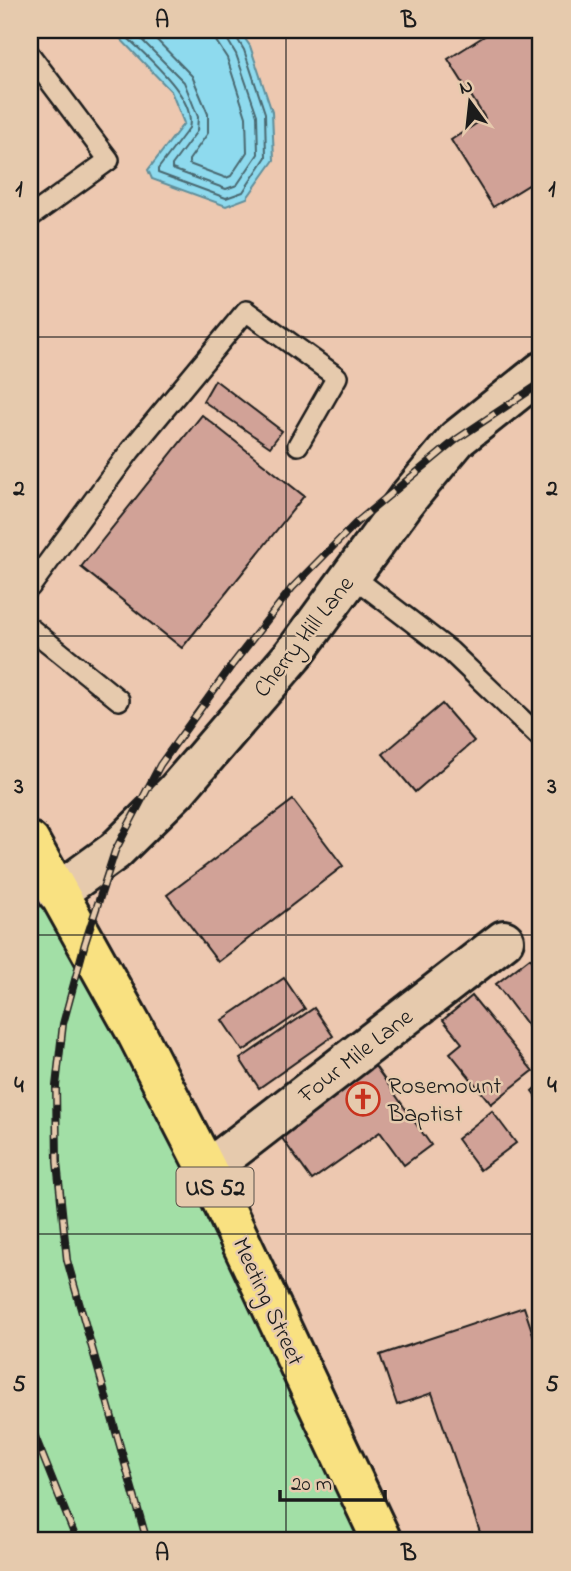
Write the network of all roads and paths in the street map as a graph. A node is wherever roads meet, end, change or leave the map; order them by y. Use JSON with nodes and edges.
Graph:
{"nodes":[{"id":1,"x":30,"y":55,"type":"edge"},
{"id":2,"x":30,"y":217,"type":"edge"},
{"id":3,"x":541,"y":372,"type":"edge"},
{"id":4,"x":299,"y":445,"type":"dead end"},
{"id":5,"x":351,"y":575,"type":"junction"},
{"id":6,"x":30,"y":587,"type":"edge"},
{"id":7,"x":30,"y":628,"type":"edge"},
{"id":8,"x":119,"y":700,"type":"dead end"},
{"id":9,"x":541,"y":738,"type":"edge"},
{"id":10,"x":30,"y":842,"type":"edge"},
{"id":11,"x":57,"y":893,"type":"junction"},
{"id":12,"x":503,"y":940,"type":"dead end"},
{"id":13,"x":207,"y":1170,"type":"junction"},
{"id":14,"x":382,"y":1541,"type":"edge"}],
"edges":[{"from":1,"to":2,"type":"lane"},
{"from":3,"to":5,"type":"street","name":"Cherry Hill Lane"},
{"from":4,"to":6,"type":"lane"},
{"from":5,"to":9,"type":"lane"},
{"from":5,"to":11,"type":"street","name":"Cherry Hill Lane"},
{"from":7,"to":8,"type":"lane"},
{"from":10,"to":11,"type":"main road","name":"Meeting Street","number":"US 52"},
{"from":11,"to":13,"type":"main road","name":"Meeting Street","number":"US 52"},
{"from":12,"to":13,"type":"street","name":"Four Mile Lane"},
{"from":13,"to":14,"type":"main road","name":"Meeting Street","number":"US 52"}]}
